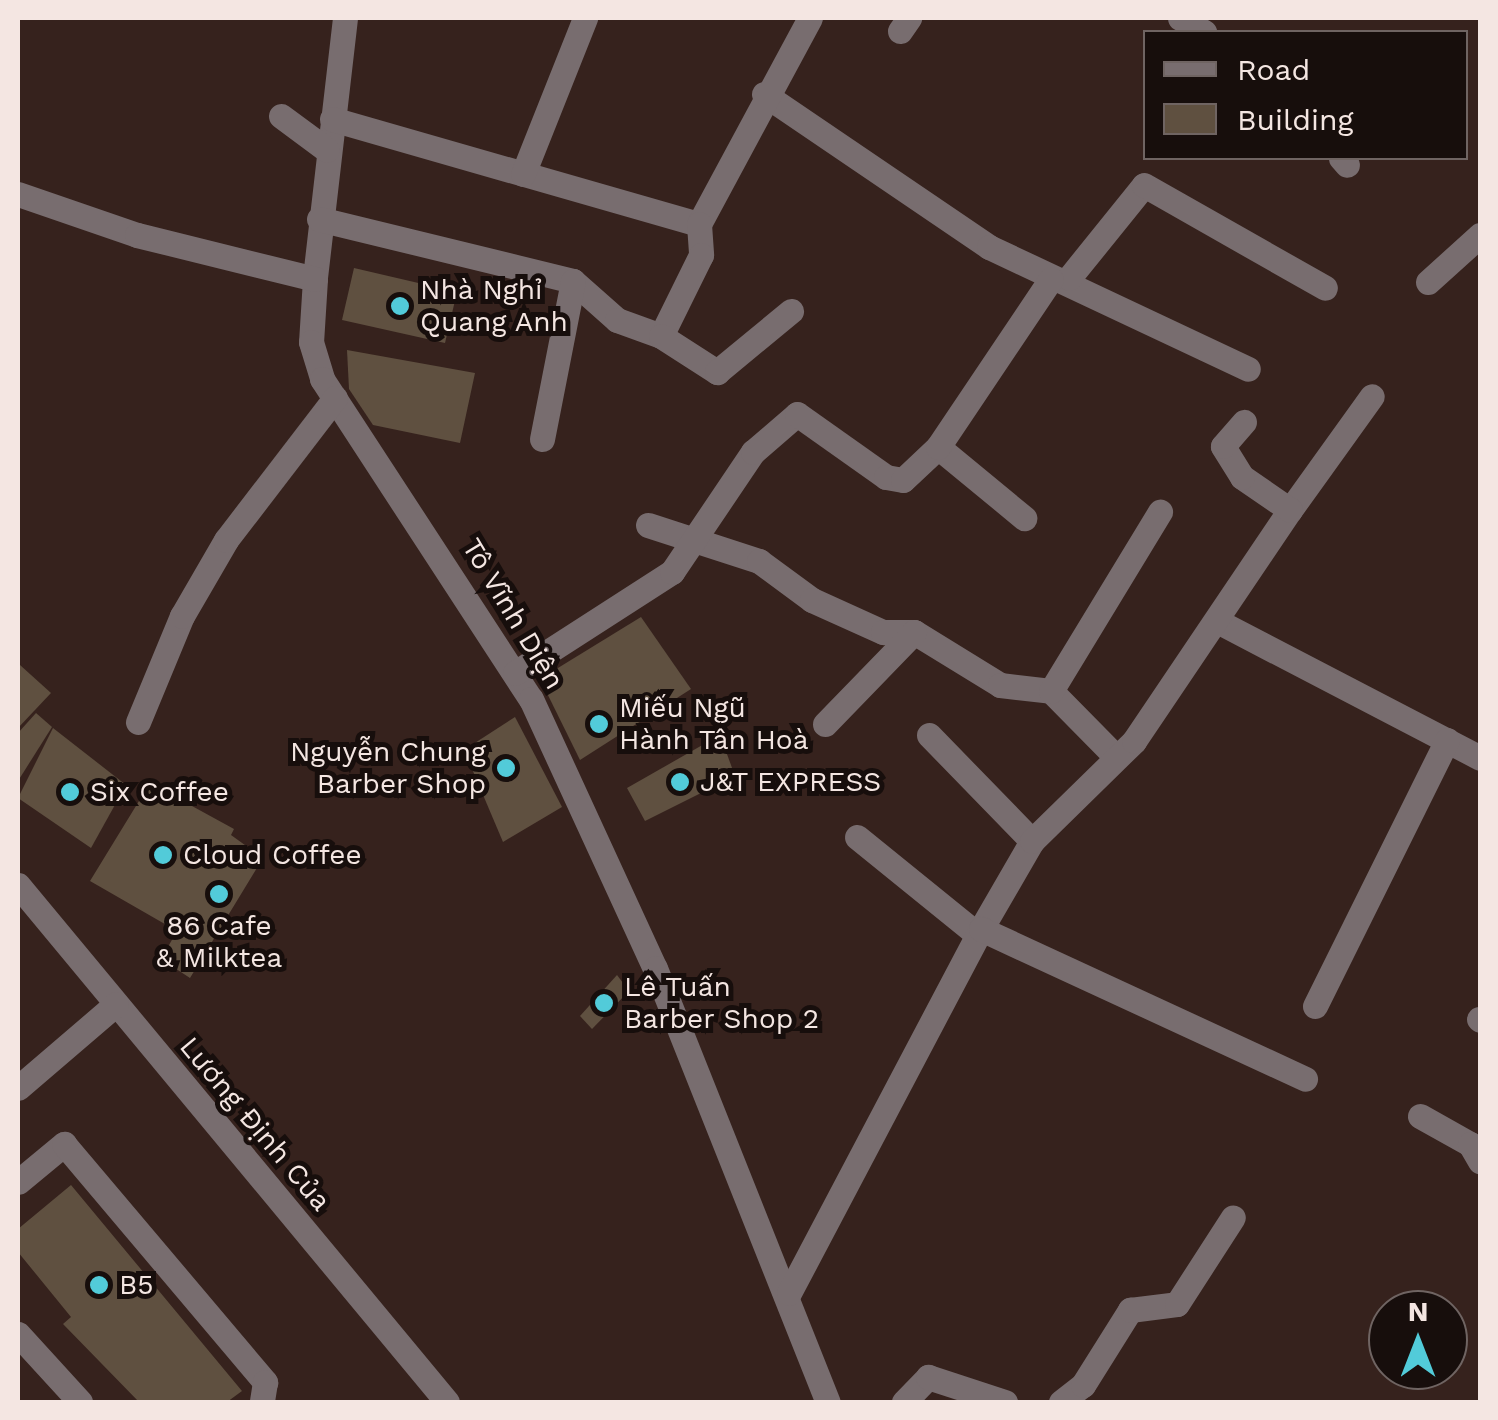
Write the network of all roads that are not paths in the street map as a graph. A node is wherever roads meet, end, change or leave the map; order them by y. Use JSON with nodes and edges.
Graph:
{"nodes":[{"id":1,"x":345,"y":18,"type":"edge"},
{"id":2,"x":585,"y":18,"type":"edge"},
{"id":3,"x":810,"y":18,"type":"edge"},
{"id":4,"x":764,"y":94,"type":"junction"},
{"id":5,"x":281,"y":116,"type":"dead end"},
{"id":6,"x":332,"y":119,"type":"junction"},
{"id":7,"x":327,"y":150,"type":"junction"},
{"id":8,"x":523,"y":174,"type":"junction"},
{"id":9,"x":18,"y":194,"type":"edge"},
{"id":10,"x":319,"y":219,"type":"junction"},
{"id":11,"x":699,"y":224,"type":"junction"},
{"id":12,"x":1480,"y":235,"type":"edge"},
{"id":13,"x":1060,"y":278,"type":"junction"},
{"id":14,"x":315,"y":279,"type":"junction"},
{"id":15,"x":573,"y":281,"type":"junction"},
{"id":16,"x":1428,"y":282,"type":"dead end"},
{"id":17,"x":1325,"y":288,"type":"dead end"},
{"id":18,"x":792,"y":310,"type":"dead end"},
{"id":19,"x":661,"y":336,"type":"junction"},
{"id":20,"x":1248,"y":369,"type":"dead end"},
{"id":21,"x":1372,"y":396,"type":"dead end"},
{"id":22,"x":335,"y":398,"type":"junction"},
{"id":23,"x":1244,"y":422,"type":"dead end"},
{"id":24,"x":542,"y":438,"type":"dead end"},
{"id":25,"x":938,"y":447,"type":"junction"},
{"id":26,"x":1290,"y":510,"type":"junction"},
{"id":27,"x":1160,"y":512,"type":"dead end"},
{"id":28,"x":1024,"y":518,"type":"dead end"},
{"id":29,"x":648,"y":525,"type":"dead end"},
{"id":30,"x":694,"y":540,"type":"junction"},
{"id":31,"x":1221,"y":623,"type":"junction"},
{"id":32,"x":914,"y":632,"type":"junction"},
{"id":33,"x":515,"y":674,"type":"junction"},
{"id":34,"x":1050,"y":691,"type":"junction"},
{"id":35,"x":138,"y":722,"type":"dead end"},
{"id":36,"x":825,"y":724,"type":"dead end"},
{"id":37,"x":928,"y":735,"type":"dead end"},
{"id":38,"x":1447,"y":740,"type":"junction"},
{"id":39,"x":1116,"y":757,"type":"junction"},
{"id":40,"x":1480,"y":758,"type":"edge"},
{"id":41,"x":857,"y":837,"type":"dead end"},
{"id":42,"x":1032,"y":841,"type":"junction"},
{"id":43,"x":18,"y":885,"type":"edge"},
{"id":44,"x":979,"y":932,"type":"junction"},
{"id":45,"x":116,"y":1004,"type":"junction"},
{"id":46,"x":1315,"y":1006,"type":"dead end"},
{"id":47,"x":1305,"y":1079,"type":"dead end"},
{"id":48,"x":18,"y":1088,"type":"edge"},
{"id":49,"x":1420,"y":1116,"type":"dead end"},
{"id":50,"x":1480,"y":1161,"type":"edge"},
{"id":51,"x":18,"y":1182,"type":"edge"},
{"id":52,"x":1233,"y":1217,"type":"dead end"},
{"id":53,"x":789,"y":1293,"type":"junction"},
{"id":54,"x":18,"y":1334,"type":"edge"},
{"id":55,"x":80,"y":1402,"type":"edge"},
{"id":56,"x":262,"y":1402,"type":"edge"},
{"id":57,"x":447,"y":1402,"type":"edge"},
{"id":58,"x":828,"y":1402,"type":"edge"},
{"id":59,"x":904,"y":1402,"type":"edge"},
{"id":60,"x":1006,"y":1402,"type":"edge"},
{"id":61,"x":1061,"y":1402,"type":"edge"}],
"edges":[{"from":1,"to":6,"type":"street","name":"Tô Vĩnh Diện"},
{"from":2,"to":8,"type":"street"},
{"from":3,"to":4,"type":"street"},
{"from":4,"to":11,"type":"street"},
{"from":4,"to":13,"type":"street"},
{"from":5,"to":7,"type":"street"},
{"from":6,"to":7,"type":"street","name":"Tô Vĩnh Diện"},
{"from":6,"to":8,"type":"street"},
{"from":7,"to":10,"type":"street","name":"Tô Vĩnh Diện"},
{"from":8,"to":11,"type":"street"},
{"from":9,"to":14,"type":"street"},
{"from":10,"to":14,"type":"street","name":"Tô Vĩnh Diện"},
{"from":10,"to":15,"type":"street"},
{"from":11,"to":19,"type":"street"},
{"from":12,"to":16,"type":"street"},
{"from":13,"to":17,"type":"street"},
{"from":13,"to":20,"type":"street"},
{"from":13,"to":25,"type":"street"},
{"from":14,"to":22,"type":"street","name":"Tô Vĩnh Diện"},
{"from":15,"to":19,"type":"street"},
{"from":15,"to":24,"type":"street"},
{"from":18,"to":19,"type":"street"},
{"from":21,"to":26,"type":"street"},
{"from":22,"to":33,"type":"street","name":"Tô Vĩnh Diện"},
{"from":22,"to":35,"type":"street"},
{"from":23,"to":26,"type":"street"},
{"from":25,"to":28,"type":"street"},
{"from":25,"to":30,"type":"street"},
{"from":26,"to":31,"type":"street"},
{"from":27,"to":34,"type":"street"},
{"from":29,"to":30,"type":"street"},
{"from":30,"to":32,"type":"street"},
{"from":30,"to":33,"type":"street"},
{"from":31,"to":38,"type":"street"},
{"from":31,"to":39,"type":"street"},
{"from":32,"to":34,"type":"street"},
{"from":32,"to":36,"type":"street"},
{"from":33,"to":53,"type":"street","name":"Tô Vĩnh Diện"},
{"from":34,"to":39,"type":"street"},
{"from":37,"to":42,"type":"street"},
{"from":38,"to":40,"type":"street"},
{"from":38,"to":46,"type":"street"},
{"from":39,"to":42,"type":"street"},
{"from":41,"to":44,"type":"street"},
{"from":42,"to":44,"type":"street"},
{"from":43,"to":45,"type":"street","name":"Lương Định Của"},
{"from":44,"to":47,"type":"street"},
{"from":44,"to":53,"type":"street"},
{"from":45,"to":48,"type":"street"},
{"from":45,"to":57,"type":"street","name":"Lương Định Của"},
{"from":49,"to":50,"type":"street"},
{"from":51,"to":56,"type":"street"},
{"from":52,"to":61,"type":"street"},
{"from":53,"to":58,"type":"street","name":"Tô Vĩnh Diện"},
{"from":54,"to":55,"type":"street"},
{"from":59,"to":60,"type":"street"}]}
